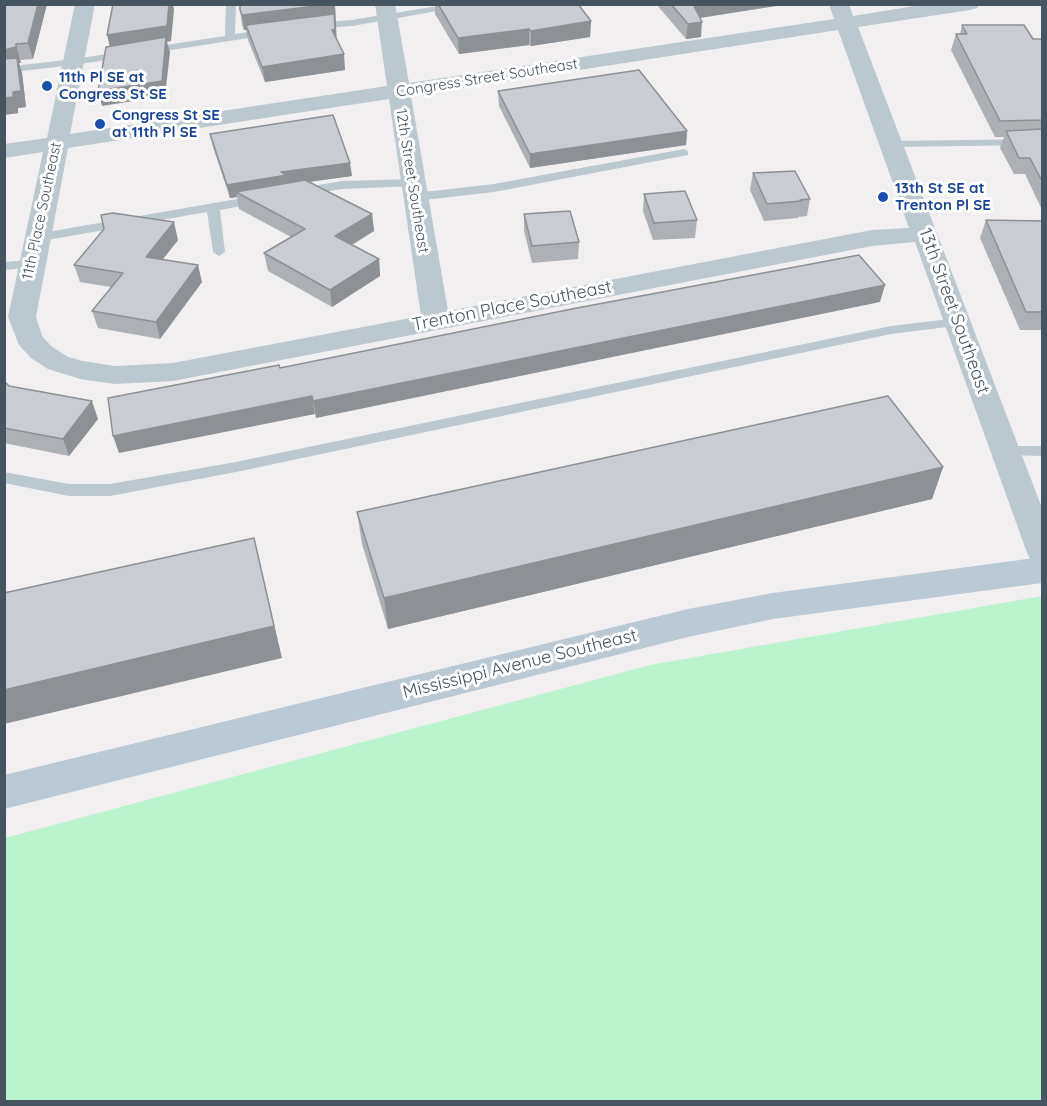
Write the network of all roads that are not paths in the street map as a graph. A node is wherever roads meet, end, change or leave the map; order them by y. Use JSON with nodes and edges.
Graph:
{"nodes":[{"id":1,"x":85,"y":4,"type":"edge"},
{"id":2,"x":231,"y":4,"type":"edge"},
{"id":3,"x":472,"y":4,"type":"edge"},
{"id":4,"x":970,"y":4,"type":"edge"},
{"id":5,"x":386,"y":11,"type":"edge"},
{"id":6,"x":843,"y":14,"type":"edge"},
{"id":7,"x":299,"y":27,"type":"edge"},
{"id":8,"x":276,"y":31,"type":"edge"},
{"id":9,"x":231,"y":38,"type":"junction"},
{"id":10,"x":74,"y":62,"type":"junction"},
{"id":11,"x":4,"y":70,"type":"edge"},
{"id":12,"x":398,"y":91,"type":"junction"},
{"id":13,"x":1042,"y":142,"type":"edge"},
{"id":14,"x":56,"y":143,"type":"junction"},
{"id":15,"x":891,"y":144,"type":"junction"},
{"id":16,"x":4,"y":151,"type":"edge"},
{"id":17,"x":684,"y":153,"type":"dead end"},
{"id":18,"x":414,"y":190,"type":"junction"},
{"id":19,"x":213,"y":207,"type":"junction"},
{"id":20,"x":926,"y":234,"type":"junction"},
{"id":21,"x":36,"y":238,"type":"junction"},
{"id":22,"x":219,"y":252,"type":"dead end"},
{"id":23,"x":31,"y":264,"type":"junction"},
{"id":24,"x":4,"y":266,"type":"edge"},
{"id":25,"x":436,"y":321,"type":"junction"},
{"id":26,"x":958,"y":322,"type":"junction"},
{"id":27,"x":99,"y":374,"type":"joint"},
{"id":28,"x":1007,"y":451,"type":"junction"},
{"id":29,"x":1042,"y":451,"type":"edge"},
{"id":30,"x":4,"y":477,"type":"edge"},
{"id":31,"x":1042,"y":550,"type":"edge"},
{"id":32,"x":1042,"y":570,"type":"edge"},
{"id":33,"x":4,"y":792,"type":"edge"}],
"edges":[{"from":1,"to":10,"type":"street","name":"11th Place Southeast"},
{"from":2,"to":9,"type":"lane"},
{"from":3,"to":5,"type":"lane"},
{"from":4,"to":6,"type":"street","name":"Congress Street Southeast"},
{"from":5,"to":7,"type":"lane"},
{"from":5,"to":12,"type":"street","name":"12th Street Southeast"},
{"from":6,"to":12,"type":"street","name":"Congress Street Southeast"},
{"from":6,"to":15,"type":"street","name":"13th Street Southeast"},
{"from":8,"to":9,"type":"lane"},
{"from":9,"to":10,"type":"lane"},
{"from":10,"to":11,"type":"lane"},
{"from":10,"to":14,"type":"street","name":"11th Place Southeast"},
{"from":12,"to":14,"type":"street","name":"Congress Street Southeast"},
{"from":12,"to":18,"type":"street","name":"12th Street Southeast"},
{"from":13,"to":15,"type":"lane"},
{"from":14,"to":16,"type":"street","name":"Congress Street Southeast"},
{"from":14,"to":21,"type":"street","name":"11th Place Southeast"},
{"from":15,"to":20,"type":"street","name":"13th Street Southeast"},
{"from":17,"to":18,"type":"lane"},
{"from":18,"to":19,"type":"lane"},
{"from":18,"to":25,"type":"street","name":"12th Street Southeast"},
{"from":19,"to":21,"type":"lane"},
{"from":19,"to":22,"type":"lane"},
{"from":20,"to":25,"type":"street","name":"Trenton Place Southeast"},
{"from":20,"to":26,"type":"street","name":"13th Street Southeast"},
{"from":21,"to":23,"type":"street","name":"11th Place Southeast"},
{"from":23,"to":24,"type":"lane"},
{"from":23,"to":27,"type":"street","name":"11th Place Southeast"},
{"from":25,"to":27,"type":"street","name":"Trenton Place Southeast"},
{"from":26,"to":28,"type":"street","name":"13th Street Southeast"},
{"from":26,"to":30,"type":"lane"},
{"from":28,"to":29,"type":"lane"},
{"from":28,"to":31,"type":"street","name":"13th Street Southeast"},
{"from":32,"to":33,"type":"main road","name":"Mississippi Avenue Southeast"}]}
